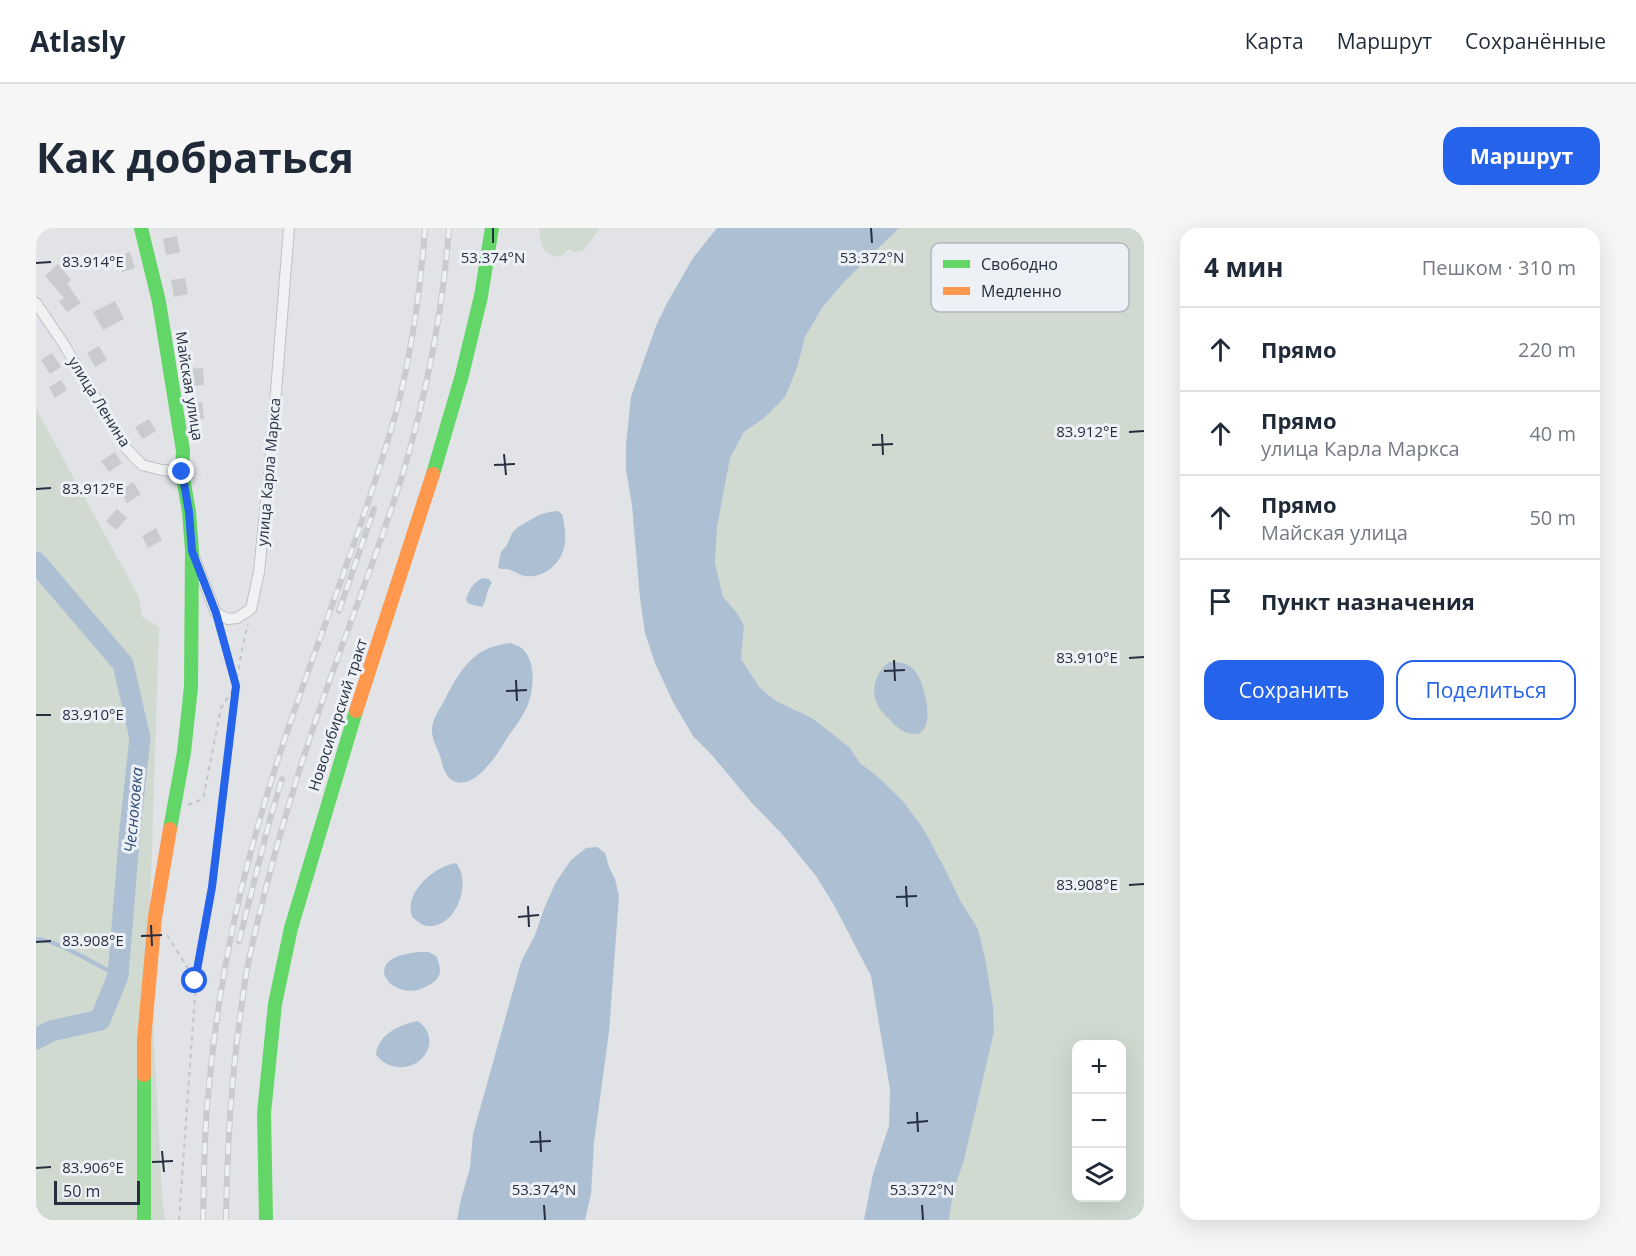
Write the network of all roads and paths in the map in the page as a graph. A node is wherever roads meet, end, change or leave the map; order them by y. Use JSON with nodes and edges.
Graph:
{"nodes":[{"id":1,"x":141,"y":228,"type":"edge"},
{"id":2,"x":289,"y":228,"type":"edge"},
{"id":3,"x":492,"y":228,"type":"edge"},
{"id":4,"x":36,"y":303,"type":"edge"},
{"id":5,"x":182,"y":472,"type":"junction"},
{"id":6,"x":192,"y":551,"type":"junction"},
{"id":7,"x":251,"y":609,"type":"junction"},
{"id":8,"x":216,"y":613,"type":"junction"},
{"id":9,"x":236,"y":686,"type":"junction"},
{"id":10,"x":174,"y":810,"type":"junction"},
{"id":11,"x":167,"y":935,"type":"dead end"},
{"id":12,"x":195,"y":981,"type":"junction"},
{"id":13,"x":144,"y":1220,"type":"edge"},
{"id":14,"x":179,"y":1220,"type":"edge"},
{"id":15,"x":266,"y":1220,"type":"edge"}],
"edges":[{"from":1,"to":5,"type":"main road","name":"Майская улица"},
{"from":2,"to":7,"type":"street","name":"улица Карла Маркса"},
{"from":3,"to":15,"type":"main road","name":"Новосибирский тракт"},
{"from":4,"to":5,"type":"street","name":"улица Ленина"},
{"from":5,"to":6,"type":"main road","name":"Майская улица"},
{"from":6,"to":8,"type":"street"},
{"from":6,"to":10,"type":"main road","name":"Майская улица"},
{"from":7,"to":8,"type":"street"},
{"from":7,"to":9,"type":"path"},
{"from":8,"to":9,"type":"path"},
{"from":9,"to":10,"type":"path"},
{"from":9,"to":12,"type":"path"},
{"from":10,"to":13,"type":"main road","name":"Майская улица"},
{"from":11,"to":12,"type":"path"},
{"from":12,"to":14,"type":"path"}]}
